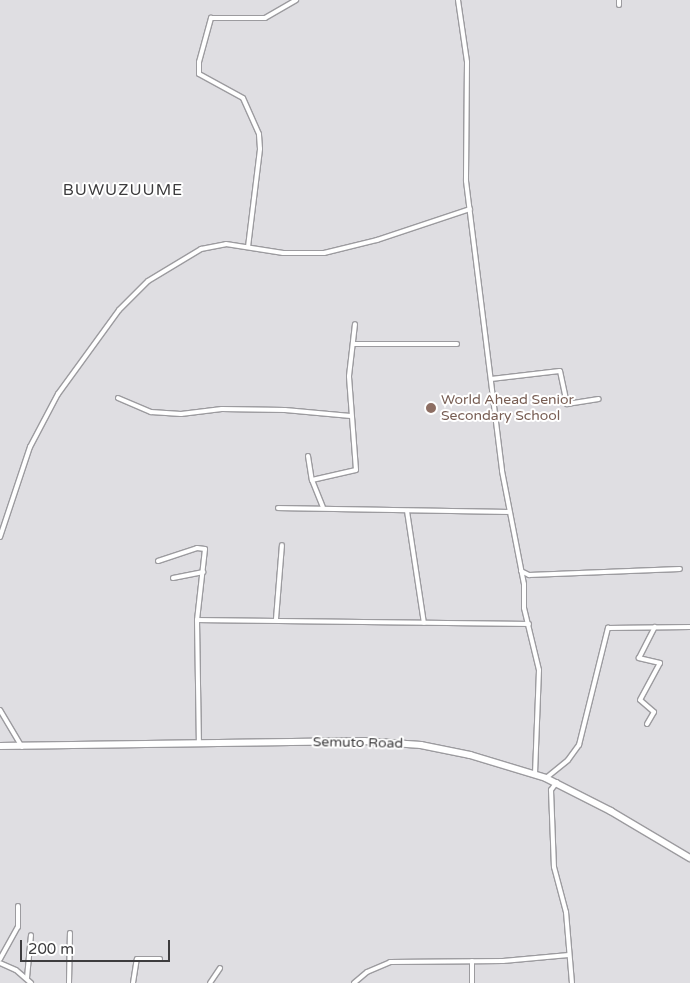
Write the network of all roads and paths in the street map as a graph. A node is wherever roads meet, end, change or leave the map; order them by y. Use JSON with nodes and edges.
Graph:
{"nodes":[{"id":1,"x":296,"y":0,"type":"edge"},
{"id":2,"x":458,"y":0,"type":"edge"},
{"id":3,"x":470,"y":209,"type":"junction"},
{"id":4,"x":248,"y":247,"type":"junction"},
{"id":5,"x":355,"y":324,"type":"dead end"},
{"id":6,"x":353,"y":344,"type":"junction"},
{"id":7,"x":457,"y":344,"type":"dead end"},
{"id":8,"x":491,"y":379,"type":"junction"},
{"id":9,"x":118,"y":398,"type":"dead end"},
{"id":10,"x":599,"y":399,"type":"dead end"},
{"id":11,"x":351,"y":416,"type":"junction"},
{"id":12,"x":308,"y":456,"type":"dead end"},
{"id":13,"x":312,"y":480,"type":"junction"},
{"id":14,"x":323,"y":507,"type":"junction"},
{"id":15,"x":278,"y":508,"type":"dead end"},
{"id":16,"x":407,"y":511,"type":"junction"},
{"id":17,"x":508,"y":512,"type":"junction"},
{"id":18,"x":0,"y":537,"type":"edge"},
{"id":19,"x":282,"y":545,"type":"dead end"},
{"id":20,"x":158,"y":561,"type":"dead end"},
{"id":21,"x":680,"y":569,"type":"dead end"},
{"id":22,"x":521,"y":571,"type":"junction"},
{"id":23,"x":203,"y":572,"type":"junction"},
{"id":24,"x":172,"y":578,"type":"dead end"},
{"id":25,"x":276,"y":619,"type":"junction"},
{"id":26,"x":197,"y":620,"type":"junction"},
{"id":27,"x":424,"y":623,"type":"junction"},
{"id":28,"x":528,"y":624,"type":"junction"},
{"id":29,"x":655,"y":626,"type":"junction"},
{"id":30,"x":690,"y":627,"type":"edge"},
{"id":31,"x":0,"y":710,"type":"edge"},
{"id":32,"x":646,"y":724,"type":"dead end"},
{"id":33,"x":199,"y":744,"type":"junction"},
{"id":34,"x":0,"y":746,"type":"edge"},
{"id":35,"x":23,"y":747,"type":"junction"},
{"id":36,"x":535,"y":774,"type":"junction"},
{"id":37,"x":546,"y":778,"type":"junction"},
{"id":38,"x":557,"y":782,"type":"junction"},
{"id":39,"x":690,"y":858,"type":"edge"},
{"id":40,"x":18,"y":906,"type":"dead end"},
{"id":41,"x":70,"y":933,"type":"dead end"},
{"id":42,"x":31,"y":935,"type":"dead end"},
{"id":43,"x":570,"y":955,"type":"junction"},
{"id":44,"x":0,"y":959,"type":"edge"},
{"id":45,"x":160,"y":959,"type":"dead end"},
{"id":46,"x":472,"y":961,"type":"junction"},
{"id":47,"x":0,"y":963,"type":"edge"},
{"id":48,"x":220,"y":968,"type":"dead end"},
{"id":49,"x":27,"y":978,"type":"junction"},
{"id":50,"x":32,"y":983,"type":"edge"},
{"id":51,"x":69,"y":983,"type":"edge"},
{"id":52,"x":133,"y":983,"type":"edge"},
{"id":53,"x":210,"y":983,"type":"edge"},
{"id":54,"x":354,"y":983,"type":"edge"},
{"id":55,"x":472,"y":983,"type":"edge"},
{"id":56,"x":572,"y":983,"type":"edge"}],
"edges":[{"from":1,"to":4,"type":"street"},
{"from":2,"to":3,"type":"street"},
{"from":3,"to":4,"type":"street"},
{"from":3,"to":8,"type":"street"},
{"from":4,"to":18,"type":"street"},
{"from":5,"to":6,"type":"street"},
{"from":6,"to":7,"type":"street"},
{"from":6,"to":11,"type":"street"},
{"from":8,"to":10,"type":"street"},
{"from":8,"to":17,"type":"street"},
{"from":9,"to":11,"type":"street"},
{"from":11,"to":13,"type":"street"},
{"from":12,"to":13,"type":"street"},
{"from":13,"to":14,"type":"street"},
{"from":14,"to":15,"type":"street"},
{"from":14,"to":16,"type":"street"},
{"from":16,"to":17,"type":"street"},
{"from":16,"to":27,"type":"street"},
{"from":17,"to":22,"type":"street"},
{"from":19,"to":25,"type":"street"},
{"from":20,"to":23,"type":"street"},
{"from":21,"to":22,"type":"street"},
{"from":22,"to":28,"type":"street"},
{"from":23,"to":24,"type":"street"},
{"from":23,"to":26,"type":"street"},
{"from":25,"to":26,"type":"street"},
{"from":25,"to":27,"type":"street"},
{"from":26,"to":33,"type":"street"},
{"from":27,"to":28,"type":"street"},
{"from":28,"to":36,"type":"street"},
{"from":29,"to":30,"type":"street"},
{"from":29,"to":32,"type":"street"},
{"from":29,"to":37,"type":"street"},
{"from":31,"to":35,"type":"street"},
{"from":33,"to":35,"type":"main road","name":"Semuto Road"},
{"from":33,"to":36,"type":"main road","name":"Semuto Road"},
{"from":34,"to":35,"type":"main road","name":"Semuto Road"},
{"from":36,"to":37,"type":"main road","name":"Semuto Road"},
{"from":37,"to":38,"type":"main road","name":"Semuto Road"},
{"from":38,"to":39,"type":"main road","name":"Semuto Road"},
{"from":38,"to":43,"type":"street"},
{"from":40,"to":44,"type":"street"},
{"from":41,"to":51,"type":"street"},
{"from":42,"to":49,"type":"street"},
{"from":43,"to":46,"type":"street"},
{"from":43,"to":56,"type":"street"},
{"from":45,"to":52,"type":"street"},
{"from":46,"to":54,"type":"street"},
{"from":46,"to":55,"type":"street"},
{"from":47,"to":49,"type":"street"},
{"from":48,"to":53,"type":"street"},
{"from":49,"to":50,"type":"street"}]}
